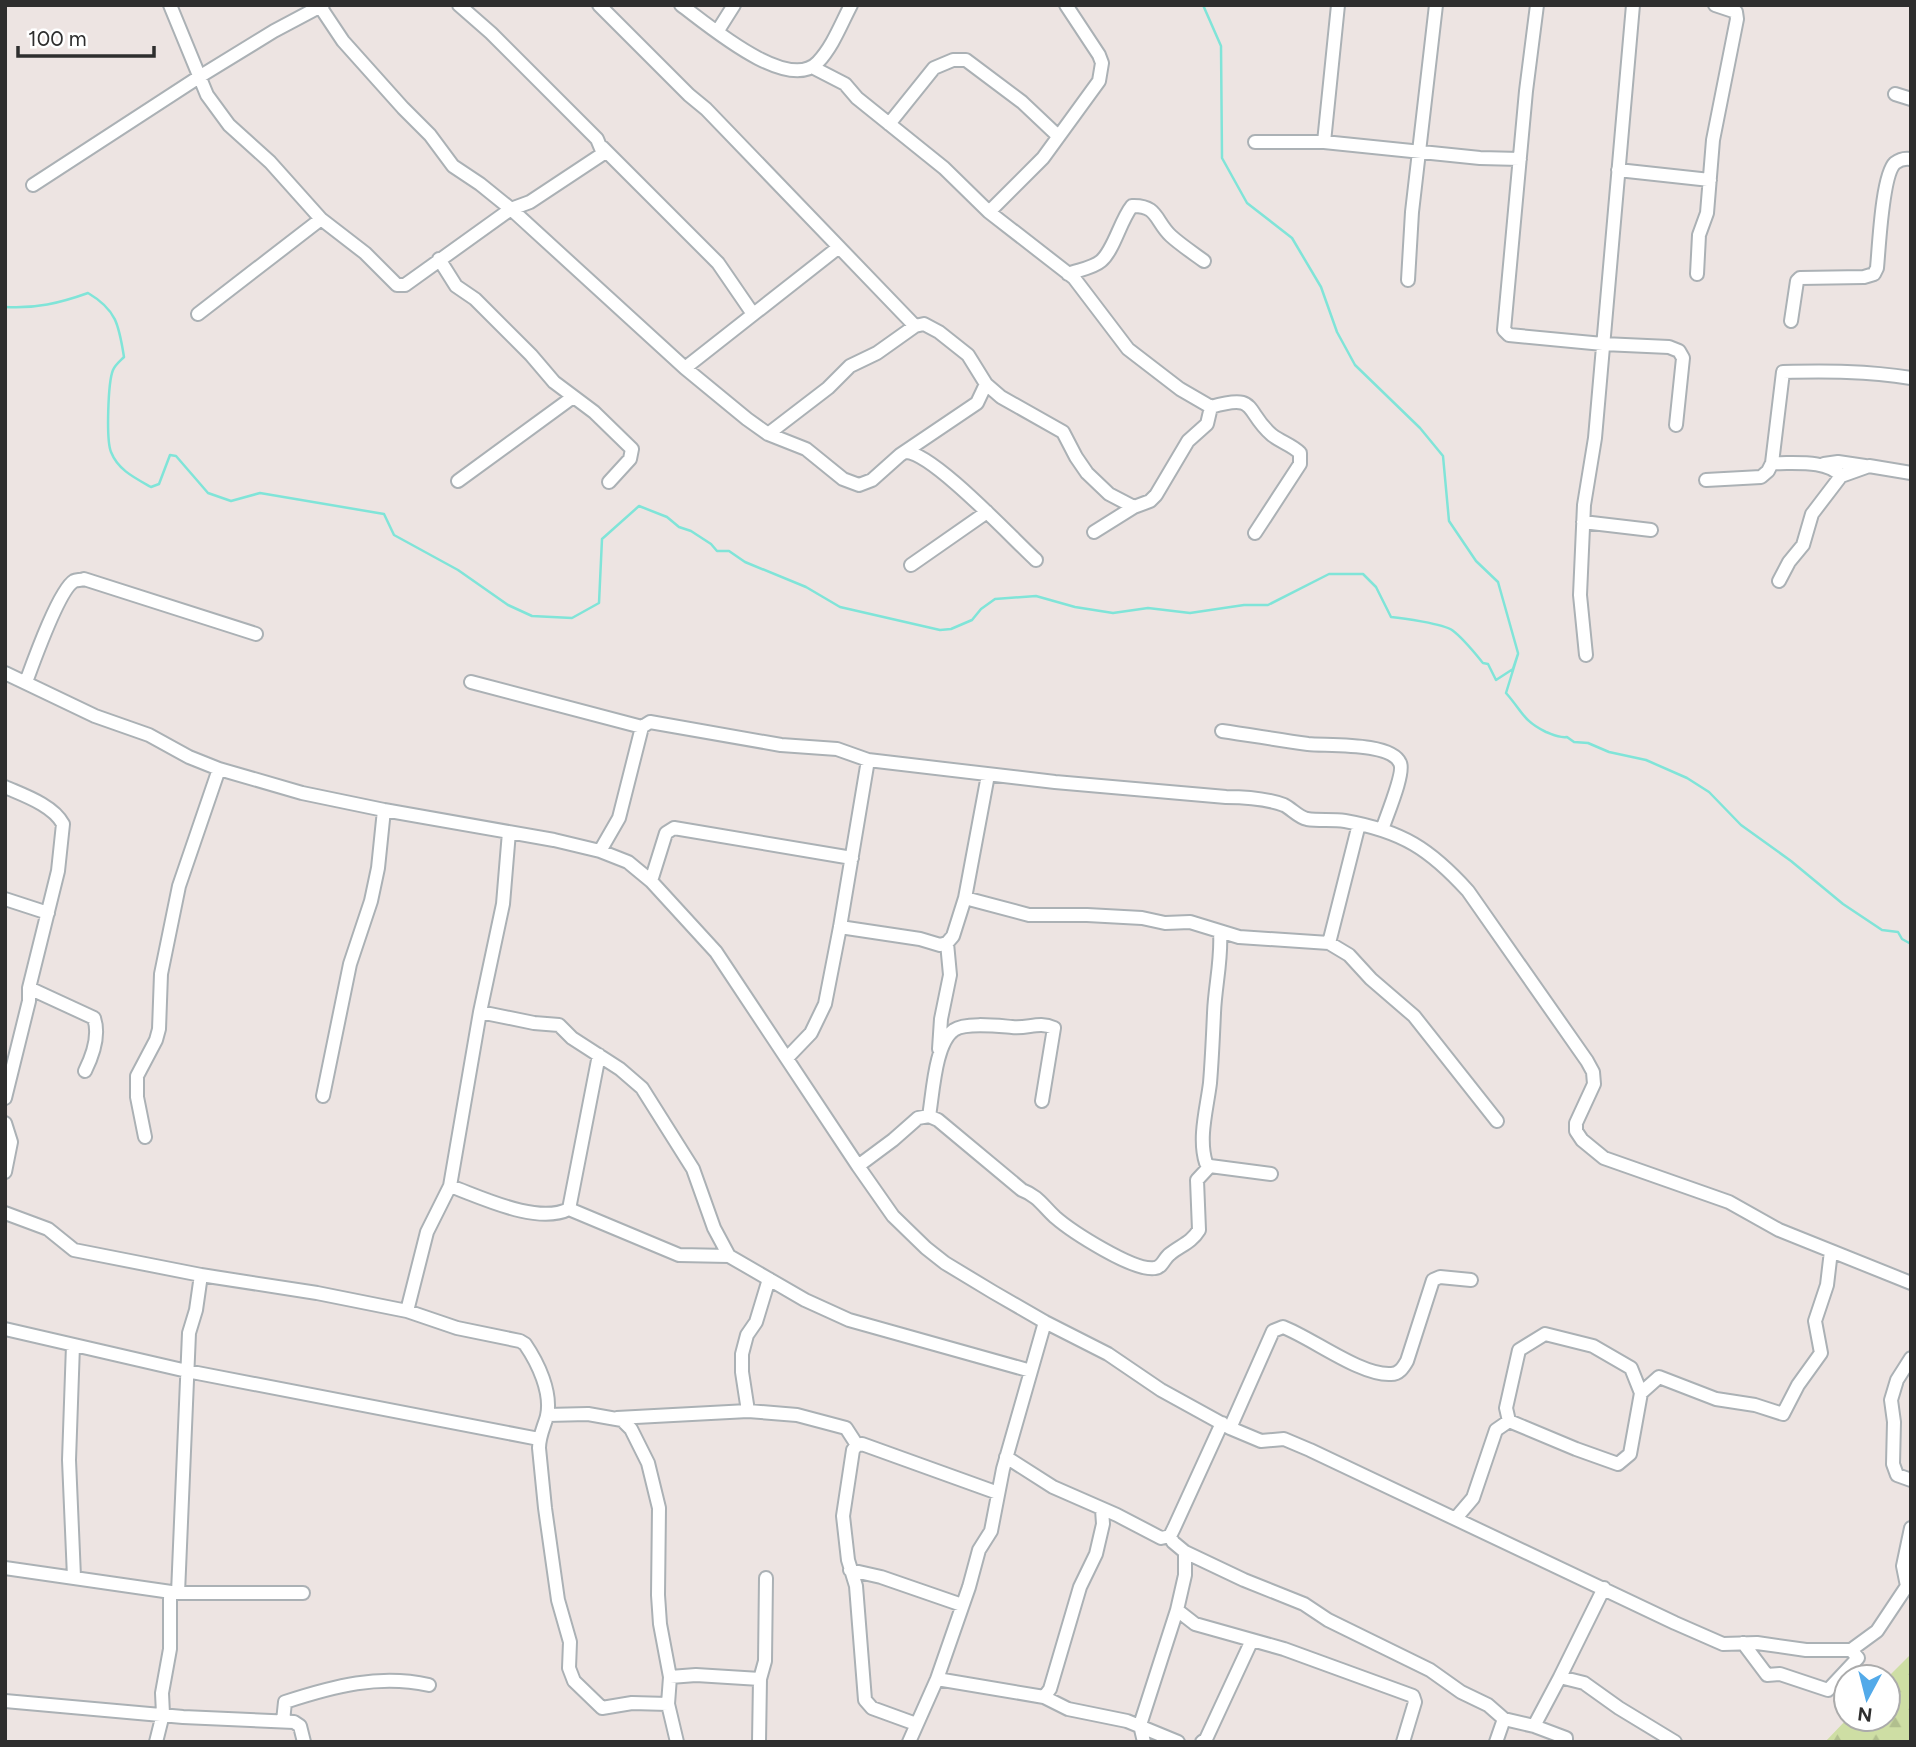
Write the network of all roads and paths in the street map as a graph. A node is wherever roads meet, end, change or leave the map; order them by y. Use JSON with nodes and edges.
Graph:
{"nodes":[{"id":1,"x":170,"y":5,"type":"edge"},
{"id":2,"x":459,"y":5,"type":"edge"},
{"id":3,"x":681,"y":5,"type":"edge"},
{"id":4,"x":734,"y":5,"type":"edge"},
{"id":5,"x":851,"y":5,"type":"edge"},
{"id":6,"x":1066,"y":5,"type":"edge"},
{"id":7,"x":1338,"y":5,"type":"edge"},
{"id":8,"x":1436,"y":5,"type":"edge"},
{"id":9,"x":1537,"y":5,"type":"edge"},
{"id":10,"x":1633,"y":5,"type":"edge"},
{"id":11,"x":1715,"y":5,"type":"edge"},
{"id":12,"x":321,"y":6,"type":"edge"},
{"id":13,"x":605,"y":7,"type":"edge"},
{"id":14,"x":717,"y":32,"type":"junction"},
{"id":15,"x":811,"y":67,"type":"junction"},
{"id":16,"x":199,"y":77,"type":"junction"},
{"id":17,"x":1895,"y":94,"type":"dead end"},
{"id":18,"x":1911,"y":99,"type":"edge"},
{"id":19,"x":889,"y":124,"type":"junction"},
{"id":20,"x":1058,"y":136,"type":"junction"},
{"id":21,"x":1255,"y":142,"type":"dead end"},
{"id":22,"x":1324,"y":142,"type":"junction"},
{"id":23,"x":602,"y":147,"type":"junction"},
{"id":24,"x":1420,"y":152,"type":"junction"},
{"id":25,"x":1520,"y":159,"type":"junction"},
{"id":26,"x":1911,"y":159,"type":"edge"},
{"id":27,"x":1618,"y":170,"type":"junction"},
{"id":28,"x":1710,"y":180,"type":"junction"},
{"id":29,"x":33,"y":185,"type":"dead end"},
{"id":30,"x":511,"y":209,"type":"junction"},
{"id":31,"x":989,"y":212,"type":"junction"},
{"id":32,"x":321,"y":219,"type":"junction"},
{"id":33,"x":839,"y":247,"type":"junction"},
{"id":34,"x":439,"y":259,"type":"junction"},
{"id":35,"x":1204,"y":261,"type":"dead end"},
{"id":36,"x":1068,"y":274,"type":"junction"},
{"id":37,"x":1697,"y":274,"type":"dead end"},
{"id":38,"x":1408,"y":279,"type":"dead end"},
{"id":39,"x":198,"y":314,"type":"dead end"},
{"id":40,"x":753,"y":314,"type":"junction"},
{"id":41,"x":1791,"y":321,"type":"dead end"},
{"id":42,"x":915,"y":326,"type":"junction"},
{"id":43,"x":1603,"y":344,"type":"junction"},
{"id":44,"x":685,"y":368,"type":"junction"},
{"id":45,"x":1911,"y":378,"type":"edge"},
{"id":46,"x":986,"y":384,"type":"junction"},
{"id":47,"x":573,"y":397,"type":"junction"},
{"id":48,"x":1211,"y":407,"type":"junction"},
{"id":49,"x":1676,"y":425,"type":"dead end"},
{"id":50,"x":768,"y":434,"type":"junction"},
{"id":51,"x":906,"y":452,"type":"junction"},
{"id":52,"x":1772,"y":463,"type":"junction"},
{"id":53,"x":1820,"y":465,"type":"junction"},
{"id":54,"x":1869,"y":466,"type":"junction"},
{"id":55,"x":1911,"y":473,"type":"edge"},
{"id":56,"x":1841,"y":476,"type":"junction"},
{"id":57,"x":1706,"y":480,"type":"dead end"},
{"id":58,"x":458,"y":481,"type":"dead end"},
{"id":59,"x":609,"y":482,"type":"dead end"},
{"id":60,"x":1134,"y":507,"type":"junction"},
{"id":61,"x":987,"y":512,"type":"junction"},
{"id":62,"x":1583,"y":522,"type":"junction"},
{"id":63,"x":1651,"y":530,"type":"dead end"},
{"id":64,"x":1094,"y":532,"type":"dead end"},
{"id":65,"x":1255,"y":533,"type":"dead end"},
{"id":66,"x":1036,"y":559,"type":"dead end"},
{"id":67,"x":911,"y":565,"type":"dead end"},
{"id":68,"x":1779,"y":581,"type":"dead end"},
{"id":69,"x":256,"y":634,"type":"dead end"},
{"id":70,"x":1586,"y":655,"type":"dead end"},
{"id":71,"x":5,"y":673,"type":"edge"},
{"id":72,"x":26,"y":682,"type":"junction"},
{"id":73,"x":471,"y":682,"type":"dead end"},
{"id":74,"x":642,"y":727,"type":"junction"},
{"id":75,"x":1222,"y":731,"type":"dead end"},
{"id":76,"x":868,"y":760,"type":"junction"},
{"id":77,"x":219,"y":769,"type":"junction"},
{"id":78,"x":988,"y":775,"type":"junction"},
{"id":79,"x":5,"y":787,"type":"edge"},
{"id":80,"x":384,"y":810,"type":"junction"},
{"id":81,"x":1359,"y":824,"type":"junction"},
{"id":82,"x":1382,"y":830,"type":"junction"},
{"id":83,"x":509,"y":832,"type":"junction"},
{"id":84,"x":600,"y":851,"type":"junction"},
{"id":85,"x":852,"y":858,"type":"junction"},
{"id":86,"x":651,"y":881,"type":"junction"},
{"id":87,"x":965,"y":898,"type":"junction"},
{"id":88,"x":5,"y":899,"type":"edge"},
{"id":89,"x":48,"y":913,"type":"junction"},
{"id":90,"x":841,"y":927,"type":"junction"},
{"id":91,"x":1220,"y":932,"type":"junction"},
{"id":92,"x":947,"y":943,"type":"junction"},
{"id":93,"x":1329,"y":943,"type":"junction"},
{"id":94,"x":29,"y":988,"type":"junction"},
{"id":95,"x":480,"y":1012,"type":"junction"},
{"id":96,"x":939,"y":1049,"type":"junction"},
{"id":97,"x":599,"y":1055,"type":"junction"},
{"id":98,"x":787,"y":1058,"type":"junction"},
{"id":99,"x":85,"y":1071,"type":"dead end"},
{"id":100,"x":323,"y":1096,"type":"dead end"},
{"id":101,"x":5,"y":1098,"type":"edge"},
{"id":102,"x":1042,"y":1101,"type":"dead end"},
{"id":103,"x":929,"y":1116,"type":"junction"},
{"id":104,"x":1497,"y":1121,"type":"dead end"},
{"id":105,"x":5,"y":1123,"type":"edge"},
{"id":106,"x":145,"y":1138,"type":"dead end"},
{"id":107,"x":858,"y":1166,"type":"junction"},
{"id":108,"x":1210,"y":1166,"type":"junction"},
{"id":109,"x":5,"y":1172,"type":"edge"},
{"id":110,"x":1271,"y":1174,"type":"dead end"},
{"id":111,"x":450,"y":1186,"type":"junction"},
{"id":112,"x":569,"y":1209,"type":"junction"},
{"id":113,"x":5,"y":1213,"type":"edge"},
{"id":114,"x":1831,"y":1251,"type":"junction"},
{"id":115,"x":729,"y":1256,"type":"junction"},
{"id":116,"x":201,"y":1275,"type":"junction"},
{"id":117,"x":769,"y":1279,"type":"junction"},
{"id":118,"x":1471,"y":1280,"type":"dead end"},
{"id":119,"x":1911,"y":1283,"type":"edge"},
{"id":120,"x":407,"y":1311,"type":"junction"},
{"id":121,"x":1045,"y":1322,"type":"junction"},
{"id":122,"x":5,"y":1329,"type":"edge"},
{"id":123,"x":73,"y":1345,"type":"junction"},
{"id":124,"x":1911,"y":1358,"type":"edge"},
{"id":125,"x":187,"y":1371,"type":"junction"},
{"id":126,"x":1031,"y":1371,"type":"junction"},
{"id":127,"x":1641,"y":1393,"type":"junction"},
{"id":128,"x":748,"y":1411,"type":"junction"},
{"id":129,"x":547,"y":1415,"type":"junction"},
{"id":130,"x":615,"y":1418,"type":"junction"},
{"id":131,"x":1509,"y":1421,"type":"junction"},
{"id":132,"x":1226,"y":1426,"type":"junction"},
{"id":133,"x":539,"y":1439,"type":"junction"},
{"id":134,"x":857,"y":1445,"type":"junction"},
{"id":135,"x":1006,"y":1457,"type":"junction"},
{"id":136,"x":1911,"y":1480,"type":"edge"},
{"id":137,"x":998,"y":1493,"type":"junction"},
{"id":138,"x":1102,"y":1509,"type":"junction"},
{"id":139,"x":1456,"y":1518,"type":"junction"},
{"id":140,"x":1911,"y":1528,"type":"edge"},
{"id":141,"x":1170,"y":1536,"type":"junction"},
{"id":142,"x":1185,"y":1552,"type":"junction"},
{"id":143,"x":5,"y":1568,"type":"edge"},
{"id":144,"x":850,"y":1570,"type":"junction"},
{"id":145,"x":74,"y":1577,"type":"junction"},
{"id":146,"x":766,"y":1578,"type":"dead end"},
{"id":147,"x":1604,"y":1588,"type":"junction"},
{"id":148,"x":174,"y":1593,"type":"junction"},
{"id":149,"x":303,"y":1593,"type":"dead end"},
{"id":150,"x":962,"y":1605,"type":"junction"},
{"id":151,"x":1177,"y":1610,"type":"junction"},
{"id":152,"x":1252,"y":1640,"type":"junction"},
{"id":153,"x":1743,"y":1643,"type":"junction"},
{"id":154,"x":1851,"y":1650,"type":"junction"},
{"id":155,"x":670,"y":1677,"type":"junction"},
{"id":156,"x":1560,"y":1677,"type":"junction"},
{"id":157,"x":937,"y":1678,"type":"junction"},
{"id":158,"x":760,"y":1679,"type":"junction"},
{"id":159,"x":429,"y":1685,"type":"dead end"},
{"id":160,"x":1044,"y":1697,"type":"junction"},
{"id":161,"x":5,"y":1701,"type":"edge"},
{"id":162,"x":668,"y":1704,"type":"junction"},
{"id":163,"x":163,"y":1714,"type":"junction"},
{"id":164,"x":1504,"y":1719,"type":"junction"},
{"id":165,"x":283,"y":1721,"type":"junction"},
{"id":166,"x":916,"y":1724,"type":"junction"},
{"id":167,"x":1140,"y":1726,"type":"junction"},
{"id":168,"x":1534,"y":1726,"type":"junction"},
{"id":169,"x":1569,"y":1741,"type":"edge"},
{"id":170,"x":156,"y":1742,"type":"edge"},
{"id":171,"x":304,"y":1742,"type":"edge"},
{"id":172,"x":677,"y":1742,"type":"edge"},
{"id":173,"x":759,"y":1742,"type":"edge"},
{"id":174,"x":909,"y":1742,"type":"edge"},
{"id":175,"x":1144,"y":1742,"type":"edge"},
{"id":176,"x":1178,"y":1742,"type":"edge"},
{"id":177,"x":1202,"y":1742,"type":"edge"},
{"id":178,"x":1403,"y":1742,"type":"edge"},
{"id":179,"x":1496,"y":1742,"type":"edge"},
{"id":180,"x":1675,"y":1742,"type":"edge"}],
"edges":[{"from":1,"to":16,"type":"street"},
{"from":2,"to":23,"type":"street"},
{"from":3,"to":14,"type":"street"},
{"from":4,"to":14,"type":"street"},
{"from":5,"to":15,"type":"street"},
{"from":6,"to":20,"type":"street"},
{"from":7,"to":22,"type":"street"},
{"from":8,"to":24,"type":"street"},
{"from":9,"to":25,"type":"street"},
{"from":10,"to":27,"type":"street"},
{"from":11,"to":28,"type":"street"},
{"from":12,"to":16,"type":"street"},
{"from":12,"to":30,"type":"street"},
{"from":13,"to":33,"type":"street"},
{"from":14,"to":15,"type":"street"},
{"from":15,"to":19,"type":"street"},
{"from":16,"to":29,"type":"street"},
{"from":16,"to":32,"type":"street"},
{"from":17,"to":18,"type":"street"},
{"from":19,"to":20,"type":"street"},
{"from":19,"to":31,"type":"street"},
{"from":20,"to":31,"type":"street"},
{"from":21,"to":22,"type":"street"},
{"from":22,"to":24,"type":"street"},
{"from":23,"to":30,"type":"street"},
{"from":23,"to":40,"type":"street"},
{"from":24,"to":25,"type":"street"},
{"from":24,"to":38,"type":"street"},
{"from":25,"to":43,"type":"street"},
{"from":26,"to":41,"type":"street"},
{"from":27,"to":28,"type":"street"},
{"from":27,"to":43,"type":"street"},
{"from":28,"to":37,"type":"street"},
{"from":30,"to":34,"type":"street"},
{"from":30,"to":44,"type":"street"},
{"from":31,"to":36,"type":"street"},
{"from":32,"to":34,"type":"street"},
{"from":32,"to":39,"type":"street"},
{"from":33,"to":40,"type":"street"},
{"from":33,"to":42,"type":"street"},
{"from":34,"to":47,"type":"street"},
{"from":35,"to":36,"type":"street"},
{"from":36,"to":48,"type":"street"},
{"from":40,"to":44,"type":"street"},
{"from":42,"to":46,"type":"street"},
{"from":42,"to":50,"type":"street"},
{"from":43,"to":49,"type":"street"},
{"from":43,"to":62,"type":"street"},
{"from":44,"to":50,"type":"street"},
{"from":45,"to":52,"type":"street"},
{"from":46,"to":51,"type":"street"},
{"from":46,"to":60,"type":"street"},
{"from":47,"to":58,"type":"street"},
{"from":47,"to":59,"type":"street"},
{"from":48,"to":60,"type":"street"},
{"from":48,"to":65,"type":"street"},
{"from":50,"to":51,"type":"street"},
{"from":51,"to":61,"type":"street"},
{"from":52,"to":53,"type":"street"},
{"from":52,"to":57,"type":"street"},
{"from":53,"to":54,"type":"street"},
{"from":53,"to":56,"type":"street"},
{"from":54,"to":55,"type":"street"},
{"from":54,"to":56,"type":"street"},
{"from":56,"to":68,"type":"street"},
{"from":60,"to":64,"type":"street"},
{"from":61,"to":66,"type":"street"},
{"from":61,"to":67,"type":"street"},
{"from":62,"to":63,"type":"street"},
{"from":62,"to":70,"type":"street"},
{"from":69,"to":72,"type":"street"},
{"from":71,"to":72,"type":"street"},
{"from":72,"to":77,"type":"street"},
{"from":73,"to":74,"type":"street"},
{"from":74,"to":76,"type":"street"},
{"from":74,"to":84,"type":"street"},
{"from":75,"to":82,"type":"street"},
{"from":76,"to":78,"type":"street"},
{"from":76,"to":85,"type":"street"},
{"from":77,"to":80,"type":"street"},
{"from":77,"to":106,"type":"street"},
{"from":78,"to":81,"type":"street"},
{"from":78,"to":87,"type":"street"},
{"from":79,"to":89,"type":"street"},
{"from":80,"to":83,"type":"street"},
{"from":80,"to":100,"type":"street"},
{"from":81,"to":82,"type":"street"},
{"from":81,"to":93,"type":"street"},
{"from":82,"to":114,"type":"street"},
{"from":83,"to":84,"type":"street"},
{"from":83,"to":95,"type":"street"},
{"from":84,"to":86,"type":"street"},
{"from":85,"to":86,"type":"street"},
{"from":85,"to":90,"type":"street"},
{"from":86,"to":98,"type":"street"},
{"from":87,"to":91,"type":"street"},
{"from":87,"to":92,"type":"street"},
{"from":88,"to":89,"type":"street"},
{"from":89,"to":94,"type":"street"},
{"from":90,"to":92,"type":"street"},
{"from":90,"to":98,"type":"street"},
{"from":91,"to":93,"type":"street"},
{"from":91,"to":108,"type":"street"},
{"from":92,"to":96,"type":"street"},
{"from":93,"to":104,"type":"street"},
{"from":94,"to":99,"type":"street"},
{"from":94,"to":101,"type":"street"},
{"from":95,"to":97,"type":"street"},
{"from":95,"to":111,"type":"street"},
{"from":96,"to":102,"type":"street"},
{"from":96,"to":103,"type":"street"},
{"from":97,"to":112,"type":"street"},
{"from":97,"to":115,"type":"street"},
{"from":98,"to":107,"type":"street"},
{"from":103,"to":107,"type":"street"},
{"from":103,"to":108,"type":"street"},
{"from":105,"to":109,"type":"street"},
{"from":107,"to":121,"type":"street"},
{"from":108,"to":110,"type":"street"},
{"from":111,"to":112,"type":"street"},
{"from":111,"to":120,"type":"street"},
{"from":112,"to":115,"type":"street"},
{"from":113,"to":116,"type":"street"},
{"from":114,"to":119,"type":"street"},
{"from":114,"to":127,"type":"street"},
{"from":115,"to":117,"type":"street"},
{"from":116,"to":120,"type":"street"},
{"from":116,"to":125,"type":"street"},
{"from":117,"to":126,"type":"street"},
{"from":117,"to":128,"type":"street"},
{"from":118,"to":132,"type":"street"},
{"from":120,"to":129,"type":"street"},
{"from":121,"to":126,"type":"street"},
{"from":121,"to":132,"type":"street"},
{"from":122,"to":123,"type":"street"},
{"from":123,"to":125,"type":"street"},
{"from":123,"to":145,"type":"street"},
{"from":124,"to":136,"type":"street"},
{"from":125,"to":133,"type":"street"},
{"from":125,"to":148,"type":"street"},
{"from":126,"to":135,"type":"street"},
{"from":127,"to":131,"type":"street"},
{"from":127,"to":131,"type":"street"},
{"from":128,"to":130,"type":"street"},
{"from":128,"to":134,"type":"street"},
{"from":129,"to":130,"type":"street"},
{"from":129,"to":133,"type":"street"},
{"from":130,"to":155,"type":"street"},
{"from":131,"to":139,"type":"street"},
{"from":132,"to":139,"type":"street"},
{"from":132,"to":141,"type":"street"},
{"from":133,"to":162,"type":"street"},
{"from":134,"to":137,"type":"street"},
{"from":134,"to":144,"type":"street"},
{"from":135,"to":137,"type":"street"},
{"from":135,"to":138,"type":"street"},
{"from":137,"to":150,"type":"street"},
{"from":138,"to":141,"type":"street"},
{"from":138,"to":160,"type":"street"},
{"from":139,"to":147,"type":"street"},
{"from":140,"to":154,"type":"street"},
{"from":141,"to":142,"type":"street"},
{"from":142,"to":151,"type":"street"},
{"from":142,"to":164,"type":"street"},
{"from":143,"to":145,"type":"street"},
{"from":144,"to":150,"type":"street"},
{"from":144,"to":166,"type":"street"},
{"from":145,"to":148,"type":"street"},
{"from":146,"to":158,"type":"street"},
{"from":147,"to":153,"type":"street"},
{"from":147,"to":156,"type":"street"},
{"from":148,"to":149,"type":"street"},
{"from":148,"to":163,"type":"street"},
{"from":150,"to":157,"type":"street"},
{"from":151,"to":152,"type":"street"},
{"from":151,"to":167,"type":"street"},
{"from":152,"to":177,"type":"street"},
{"from":152,"to":178,"type":"street"},
{"from":153,"to":154,"type":"street"},
{"from":153,"to":154,"type":"street"},
{"from":155,"to":158,"type":"street"},
{"from":155,"to":162,"type":"street"},
{"from":156,"to":168,"type":"street"},
{"from":156,"to":180,"type":"street"},
{"from":157,"to":160,"type":"street"},
{"from":157,"to":166,"type":"street"},
{"from":158,"to":173,"type":"street"},
{"from":159,"to":165,"type":"street"},
{"from":160,"to":167,"type":"street"},
{"from":161,"to":163,"type":"street"},
{"from":162,"to":172,"type":"street"},
{"from":163,"to":165,"type":"street"},
{"from":163,"to":170,"type":"street"},
{"from":164,"to":168,"type":"street"},
{"from":164,"to":179,"type":"street"},
{"from":165,"to":171,"type":"street"},
{"from":166,"to":174,"type":"street"},
{"from":167,"to":175,"type":"street"},
{"from":167,"to":176,"type":"street"},
{"from":168,"to":169,"type":"street"}]}
